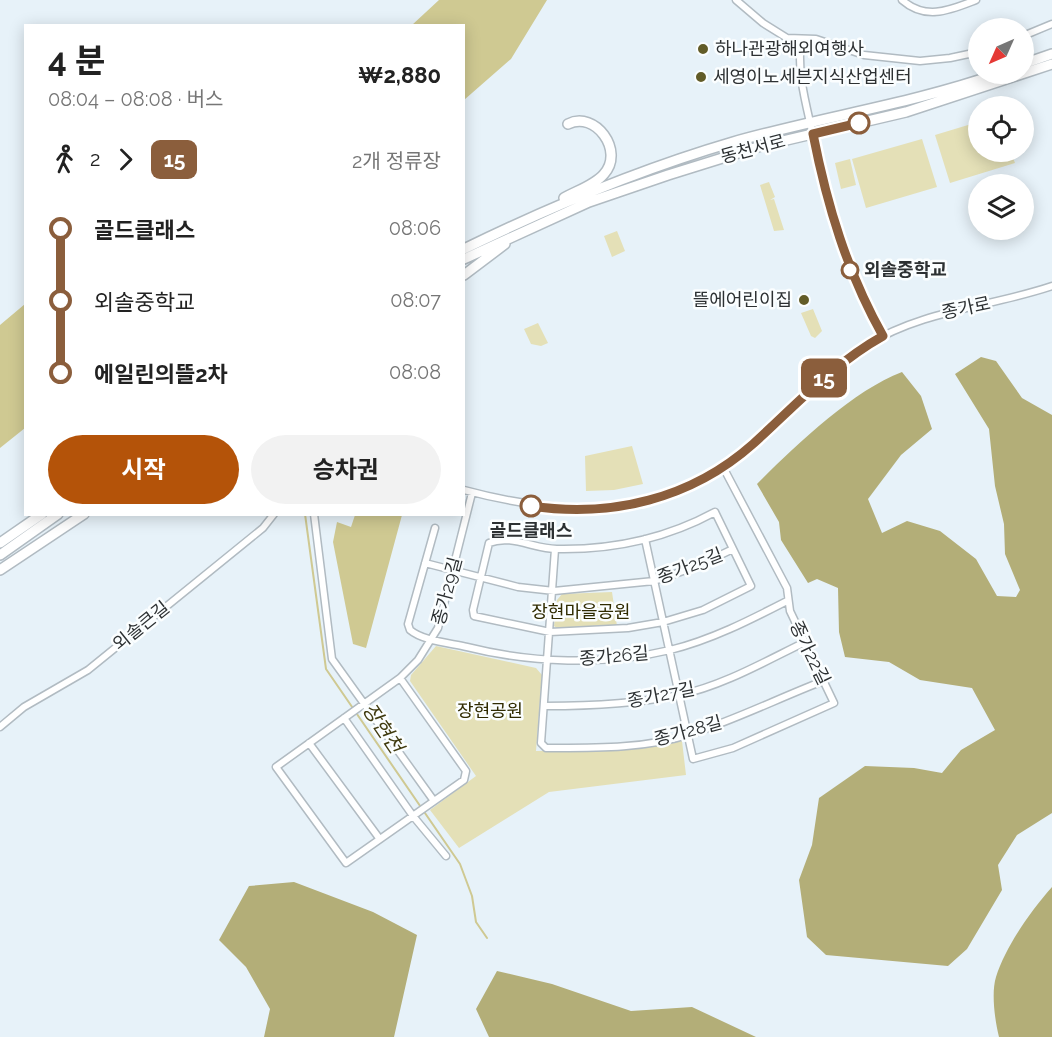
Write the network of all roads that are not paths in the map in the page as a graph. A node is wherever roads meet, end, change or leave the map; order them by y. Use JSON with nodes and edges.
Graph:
{"nodes":[{"id":1,"x":736,"y":0,"type":"edge"},
{"id":2,"x":902,"y":0,"type":"edge"},
{"id":3,"x":976,"y":0,"type":"edge"},
{"id":4,"x":1052,"y":24,"type":"edge"},
{"id":5,"x":1034,"y":31,"type":"edge"},
{"id":6,"x":801,"y":40,"type":"junction"},
{"id":7,"x":968,"y":54,"type":"edge"},
{"id":8,"x":1052,"y":54,"type":"edge"},
{"id":9,"x":1034,"y":60,"type":"edge"},
{"id":10,"x":1052,"y":64,"type":"edge"},
{"id":11,"x":968,"y":83,"type":"edge"},
{"id":12,"x":810,"y":123,"type":"junction"},
{"id":13,"x":568,"y":124,"type":"dead end"},
{"id":14,"x":813,"y":134,"type":"junction"},
{"id":15,"x":540,"y":223,"type":"junction"},
{"id":16,"x":511,"y":226,"type":"junction"},
{"id":17,"x":465,"y":249,"type":"edge"},
{"id":18,"x":465,"y":259,"type":"edge"},
{"id":19,"x":465,"y":274,"type":"edge"},
{"id":20,"x":1052,"y":286,"type":"edge"},
{"id":21,"x":883,"y":336,"type":"junction"},
{"id":22,"x":723,"y":467,"type":"junction"},
{"id":23,"x":465,"y":490,"type":"edge"},
{"id":24,"x":472,"y":493,"type":"junction"},
{"id":25,"x":39,"y":516,"type":"edge"},
{"id":26,"x":55,"y":516,"type":"edge"},
{"id":27,"x":83,"y":516,"type":"edge"},
{"id":28,"x":272,"y":516,"type":"edge"},
{"id":29,"x":314,"y":516,"type":"edge"},
{"id":30,"x":435,"y":528,"type":"dead end"},
{"id":31,"x":645,"y":539,"type":"junction"},
{"id":32,"x":0,"y":543,"type":"edge"},
{"id":33,"x":555,"y":549,"type":"junction"},
{"id":34,"x":733,"y":549,"type":"junction"},
{"id":35,"x":0,"y":555,"type":"edge"},
{"id":36,"x":425,"y":563,"type":"junction"},
{"id":37,"x":0,"y":570,"type":"edge"},
{"id":38,"x":453,"y":570,"type":"junction"},
{"id":39,"x":481,"y":578,"type":"junction"},
{"id":40,"x":654,"y":581,"type":"junction"},
{"id":41,"x":554,"y":591,"type":"junction"},
{"id":42,"x":787,"y":601,"type":"junction"},
{"id":43,"x":663,"y":622,"type":"junction"},
{"id":44,"x":550,"y":632,"type":"junction"},
{"id":45,"x":433,"y":639,"type":"junction"},
{"id":46,"x":803,"y":643,"type":"junction"},
{"id":47,"x":670,"y":650,"type":"junction"},
{"id":48,"x":546,"y":660,"type":"junction"},
{"id":49,"x":400,"y":678,"type":"junction"},
{"id":50,"x":823,"y":681,"type":"junction"},
{"id":51,"x":681,"y":694,"type":"junction"},
{"id":52,"x":363,"y":704,"type":"junction"},
{"id":53,"x":545,"y":706,"type":"junction"},
{"id":54,"x":346,"y":717,"type":"junction"},
{"id":55,"x":0,"y":727,"type":"edge"},
{"id":56,"x":689,"y":735,"type":"junction"},
{"id":57,"x":309,"y":743,"type":"junction"},
{"id":58,"x":432,"y":802,"type":"junction"},
{"id":59,"x":415,"y":814,"type":"junction"},
{"id":60,"x":379,"y":838,"type":"junction"},
{"id":61,"x":446,"y":856,"type":"dead end"}],
"edges":[{"from":1,"to":6,"type":"street"},
{"from":2,"to":3,"type":"street"},
{"from":4,"to":5,"type":"street"},
{"from":6,"to":7,"type":"street"},
{"from":6,"to":12,"type":"street"},
{"from":8,"to":9,"type":"main road"},
{"from":10,"to":14,"type":"main road","name":"동천서로"},
{"from":11,"to":12,"type":"main road","name":"동천서로"},
{"from":12,"to":14,"type":"street"},
{"from":12,"to":16,"type":"main road","name":"동천서로"},
{"from":13,"to":16,"type":"main road"},
{"from":14,"to":15,"type":"main road","name":"동천서로"},
{"from":14,"to":21,"type":"street"},
{"from":15,"to":18,"type":"main road","name":"동천서로"},
{"from":15,"to":19,"type":"main road"},
{"from":16,"to":17,"type":"main road","name":"동천서로"},
{"from":20,"to":21,"type":"street","name":"종가로"},
{"from":21,"to":22,"type":"street","name":"종가로"},
{"from":22,"to":24,"type":"street","name":"종가로"},
{"from":22,"to":42,"type":"street","name":"종가22길"},
{"from":23,"to":24,"type":"street","name":"종가로"},
{"from":24,"to":38,"type":"street","name":"종가29길"},
{"from":25,"to":32,"type":"main road"},
{"from":26,"to":35,"type":"main road"},
{"from":27,"to":37,"type":"main road"},
{"from":28,"to":55,"type":"street","name":"외솔큰길"},
{"from":29,"to":52,"type":"street"},
{"from":30,"to":36,"type":"street","name":"종가26길"},
{"from":31,"to":33,"type":"street","name":"종가25길"},
{"from":31,"to":34,"type":"street","name":"종가25길"},
{"from":31,"to":40,"type":"street"},
{"from":33,"to":39,"type":"street","name":"종가25길"},
{"from":33,"to":41,"type":"street"},
{"from":34,"to":40,"type":"street","name":"종가25길"},
{"from":34,"to":43,"type":"street"},
{"from":36,"to":38,"type":"street","name":"종가25길"},
{"from":36,"to":45,"type":"street","name":"종가26길"},
{"from":38,"to":39,"type":"street","name":"종가25길"},
{"from":38,"to":45,"type":"street","name":"종가29길"},
{"from":39,"to":41,"type":"street","name":"종가25길"},
{"from":39,"to":44,"type":"street"},
{"from":40,"to":41,"type":"street","name":"종가25길"},
{"from":40,"to":43,"type":"street"},
{"from":41,"to":44,"type":"street"},
{"from":42,"to":46,"type":"street","name":"종가22길"},
{"from":42,"to":47,"type":"street","name":"종가26길"},
{"from":43,"to":44,"type":"street"},
{"from":43,"to":47,"type":"street"},
{"from":44,"to":48,"type":"street"},
{"from":45,"to":48,"type":"street","name":"종가26길"},
{"from":45,"to":49,"type":"street","name":"종가29길"},
{"from":46,"to":50,"type":"street","name":"종가22길"},
{"from":46,"to":51,"type":"street","name":"종가27길"},
{"from":47,"to":48,"type":"street","name":"종가26길"},
{"from":47,"to":51,"type":"street"},
{"from":48,"to":53,"type":"street"},
{"from":49,"to":52,"type":"street","name":"종가29길"},
{"from":49,"to":58,"type":"street","name":"종가29길"},
{"from":50,"to":56,"type":"street","name":"종가28길"},
{"from":50,"to":56,"type":"street","name":"종가22길"},
{"from":51,"to":53,"type":"street","name":"종가27길"},
{"from":51,"to":56,"type":"street"},
{"from":52,"to":54,"type":"street","name":"종가29길"},
{"from":52,"to":58,"type":"street"},
{"from":53,"to":56,"type":"street","name":"종가28길"},
{"from":54,"to":57,"type":"street","name":"종가29길"},
{"from":54,"to":59,"type":"street"},
{"from":57,"to":60,"type":"street"},
{"from":57,"to":60,"type":"street","name":"종가29길"},
{"from":58,"to":59,"type":"street","name":"종가29길"},
{"from":59,"to":60,"type":"street","name":"종가29길"},
{"from":59,"to":61,"type":"street"}]}
